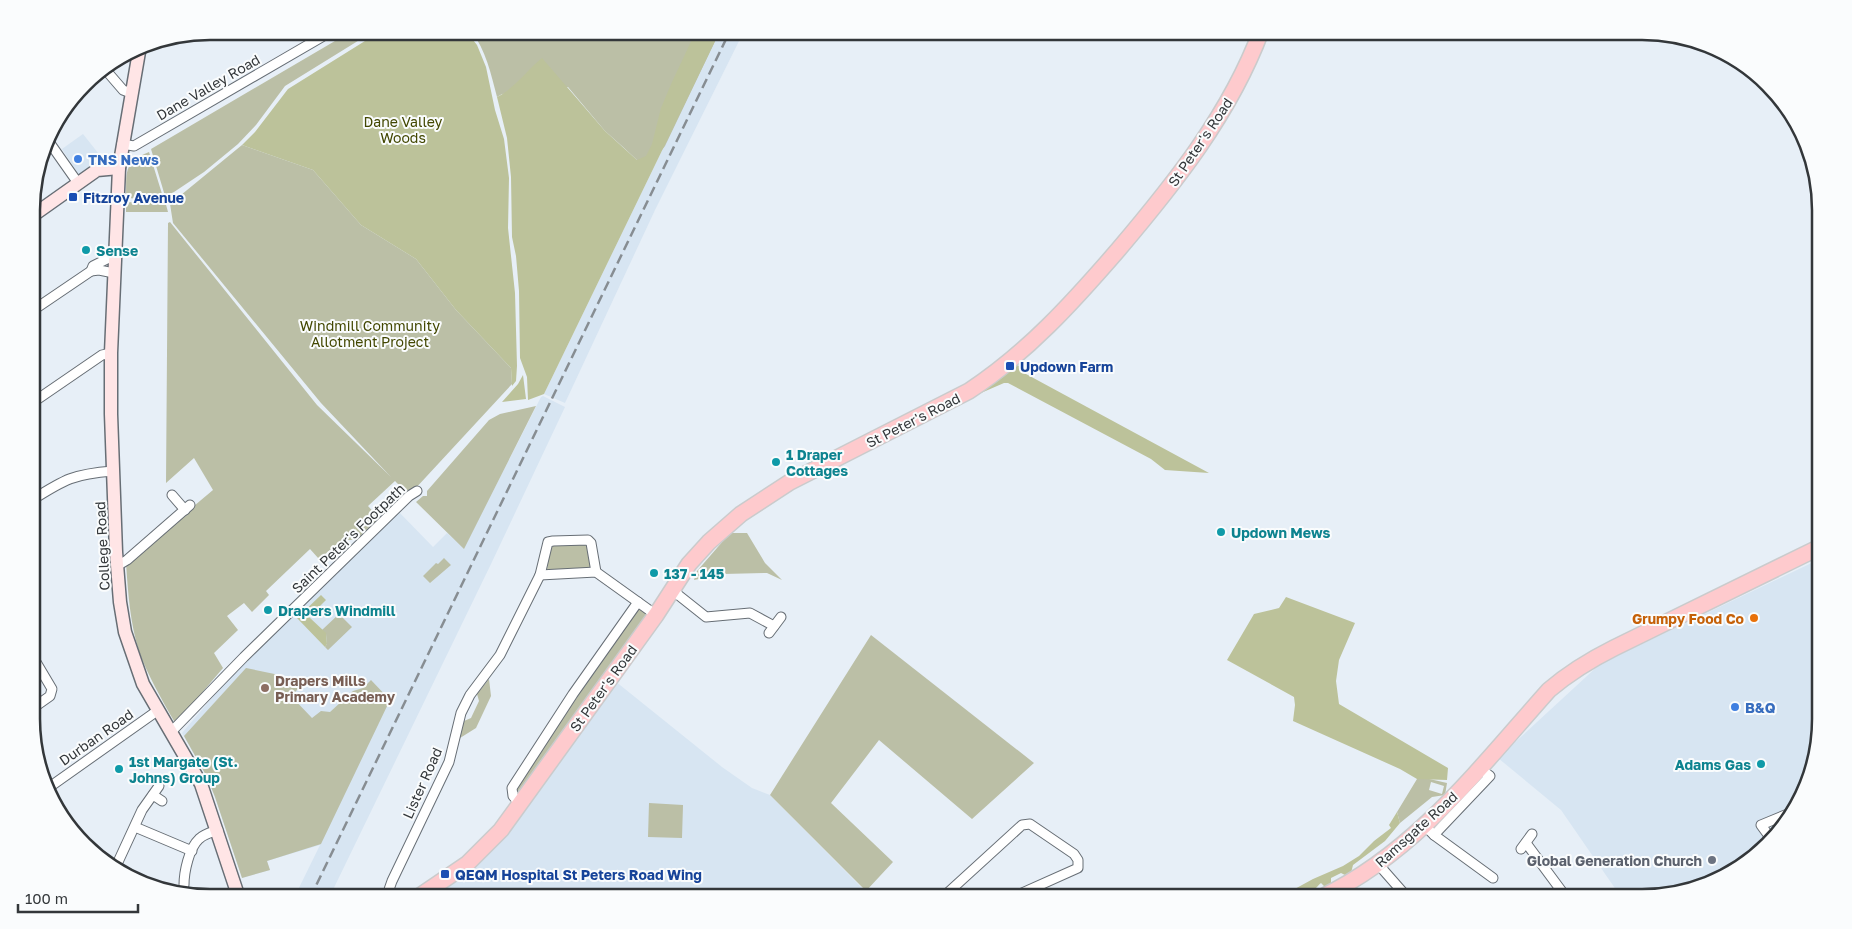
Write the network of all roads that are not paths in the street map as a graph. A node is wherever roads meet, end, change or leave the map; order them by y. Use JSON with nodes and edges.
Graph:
{"nodes":[{"id":1,"x":317,"y":40,"type":"edge"},
{"id":2,"x":1256,"y":40,"type":"edge"},
{"id":3,"x":138,"y":57,"type":"edge"},
{"id":4,"x":109,"y":74,"type":"edge"},
{"id":5,"x":131,"y":93,"type":"junction"},
{"id":6,"x":122,"y":144,"type":"junction"},
{"id":7,"x":52,"y":147,"type":"edge"},
{"id":8,"x":119,"y":168,"type":"junction"},
{"id":9,"x":78,"y":183,"type":"junction"},
{"id":10,"x":40,"y":210,"type":"edge"},
{"id":11,"x":115,"y":255,"type":"junction"},
{"id":12,"x":91,"y":271,"type":"junction"},
{"id":13,"x":114,"y":273,"type":"junction"},
{"id":14,"x":40,"y":303,"type":"edge"},
{"id":15,"x":111,"y":353,"type":"junction"},
{"id":16,"x":40,"y":398,"type":"edge"},
{"id":17,"x":113,"y":471,"type":"junction"},
{"id":18,"x":417,"y":491,"type":"dead end"},
{"id":19,"x":40,"y":495,"type":"edge"},
{"id":20,"x":172,"y":496,"type":"dead end"},
{"id":21,"x":1812,"y":551,"type":"edge"},
{"id":22,"x":118,"y":566,"type":"junction"},
{"id":23,"x":596,"y":572,"type":"junction"},
{"id":24,"x":540,"y":575,"type":"junction"},
{"id":25,"x":672,"y":590,"type":"junction"},
{"id":26,"x":638,"y":602,"type":"junction"},
{"id":27,"x":656,"y":615,"type":"junction"},
{"id":28,"x":781,"y":616,"type":"dead end"},
{"id":29,"x":40,"y":669,"type":"edge"},
{"id":30,"x":40,"y":703,"type":"edge"},
{"id":31,"x":158,"y":711,"type":"junction"},
{"id":32,"x":171,"y":732,"type":"junction"},
{"id":33,"x":53,"y":784,"type":"edge"},
{"id":34,"x":159,"y":786,"type":"dead end"},
{"id":35,"x":153,"y":795,"type":"junction"},
{"id":36,"x":162,"y":801,"type":"dead end"},
{"id":37,"x":520,"y":802,"type":"junction"},
{"id":38,"x":1781,"y":817,"type":"edge"},
{"id":39,"x":135,"y":826,"type":"junction"},
{"id":40,"x":218,"y":830,"type":"junction"},
{"id":41,"x":1429,"y":830,"type":"junction"},
{"id":42,"x":1532,"y":834,"type":"dead end"},
{"id":43,"x":1767,"y":834,"type":"edge"},
{"id":44,"x":192,"y":851,"type":"junction"},
{"id":45,"x":118,"y":862,"type":"edge"},
{"id":46,"x":1378,"y":864,"type":"junction"},
{"id":47,"x":1493,"y":878,"type":"dead end"},
{"id":48,"x":184,"y":885,"type":"dead end"},
{"id":49,"x":236,"y":889,"type":"edge"},
{"id":50,"x":389,"y":889,"type":"edge"},
{"id":51,"x":430,"y":889,"type":"edge"},
{"id":52,"x":953,"y":889,"type":"edge"},
{"id":53,"x":1031,"y":889,"type":"edge"},
{"id":54,"x":1339,"y":889,"type":"edge"},
{"id":55,"x":1399,"y":889,"type":"edge"},
{"id":56,"x":1559,"y":889,"type":"edge"}],
"edges":[{"from":1,"to":6,"type":"street","name":"Dane Valley Road"},
{"from":2,"to":25,"type":"main road","name":"St Peter's Road"},
{"from":3,"to":5,"type":"main road","name":"College Road"},
{"from":4,"to":5,"type":"street"},
{"from":5,"to":6,"type":"main road","name":"College Road"},
{"from":6,"to":8,"type":"main road","name":"College Road"},
{"from":7,"to":9,"type":"street"},
{"from":8,"to":9,"type":"main road"},
{"from":8,"to":11,"type":"main road","name":"College Road"},
{"from":9,"to":10,"type":"main road"},
{"from":11,"to":12,"type":"street"},
{"from":11,"to":13,"type":"main road","name":"College Road"},
{"from":12,"to":13,"type":"street"},
{"from":12,"to":14,"type":"street"},
{"from":13,"to":15,"type":"main road","name":"College Road"},
{"from":15,"to":16,"type":"street"},
{"from":15,"to":17,"type":"main road","name":"College Road"},
{"from":17,"to":19,"type":"street"},
{"from":17,"to":22,"type":"main road","name":"College Road"},
{"from":18,"to":32,"type":"street","name":"Saint Peter's Footpath"},
{"from":20,"to":22,"type":"street"},
{"from":21,"to":41,"type":"main road","name":"Ramsgate Road"},
{"from":22,"to":31,"type":"main road","name":"College Road"},
{"from":23,"to":24,"type":"street"},
{"from":23,"to":24,"type":"street","name":"Lister Road"},
{"from":23,"to":26,"type":"street"},
{"from":24,"to":50,"type":"street","name":"Lister Road"},
{"from":25,"to":27,"type":"main road","name":"St Peter's Road"},
{"from":25,"to":28,"type":"street"},
{"from":26,"to":27,"type":"street"},
{"from":26,"to":37,"type":"street","name":"St Peter's Road"},
{"from":27,"to":37,"type":"main road","name":"St Peter's Road"},
{"from":29,"to":30,"type":"street"},
{"from":31,"to":32,"type":"main road","name":"College Road"},
{"from":31,"to":33,"type":"street","name":"Durban Road"},
{"from":32,"to":40,"type":"main road","name":"College Road"},
{"from":34,"to":35,"type":"street"},
{"from":35,"to":36,"type":"street"},
{"from":35,"to":39,"type":"street"},
{"from":37,"to":51,"type":"main road","name":"St Peter's Road"},
{"from":38,"to":43,"type":"street"},
{"from":39,"to":44,"type":"street"},
{"from":39,"to":45,"type":"street"},
{"from":40,"to":44,"type":"street"},
{"from":40,"to":49,"type":"main road","name":"College Road"},
{"from":41,"to":46,"type":"main road","name":"Ramsgate Road"},
{"from":41,"to":47,"type":"street"},
{"from":42,"to":56,"type":"street"},
{"from":44,"to":48,"type":"street"},
{"from":46,"to":54,"type":"main road","name":"Ramsgate Road"},
{"from":46,"to":55,"type":"street"},
{"from":52,"to":53,"type":"street"}]}
